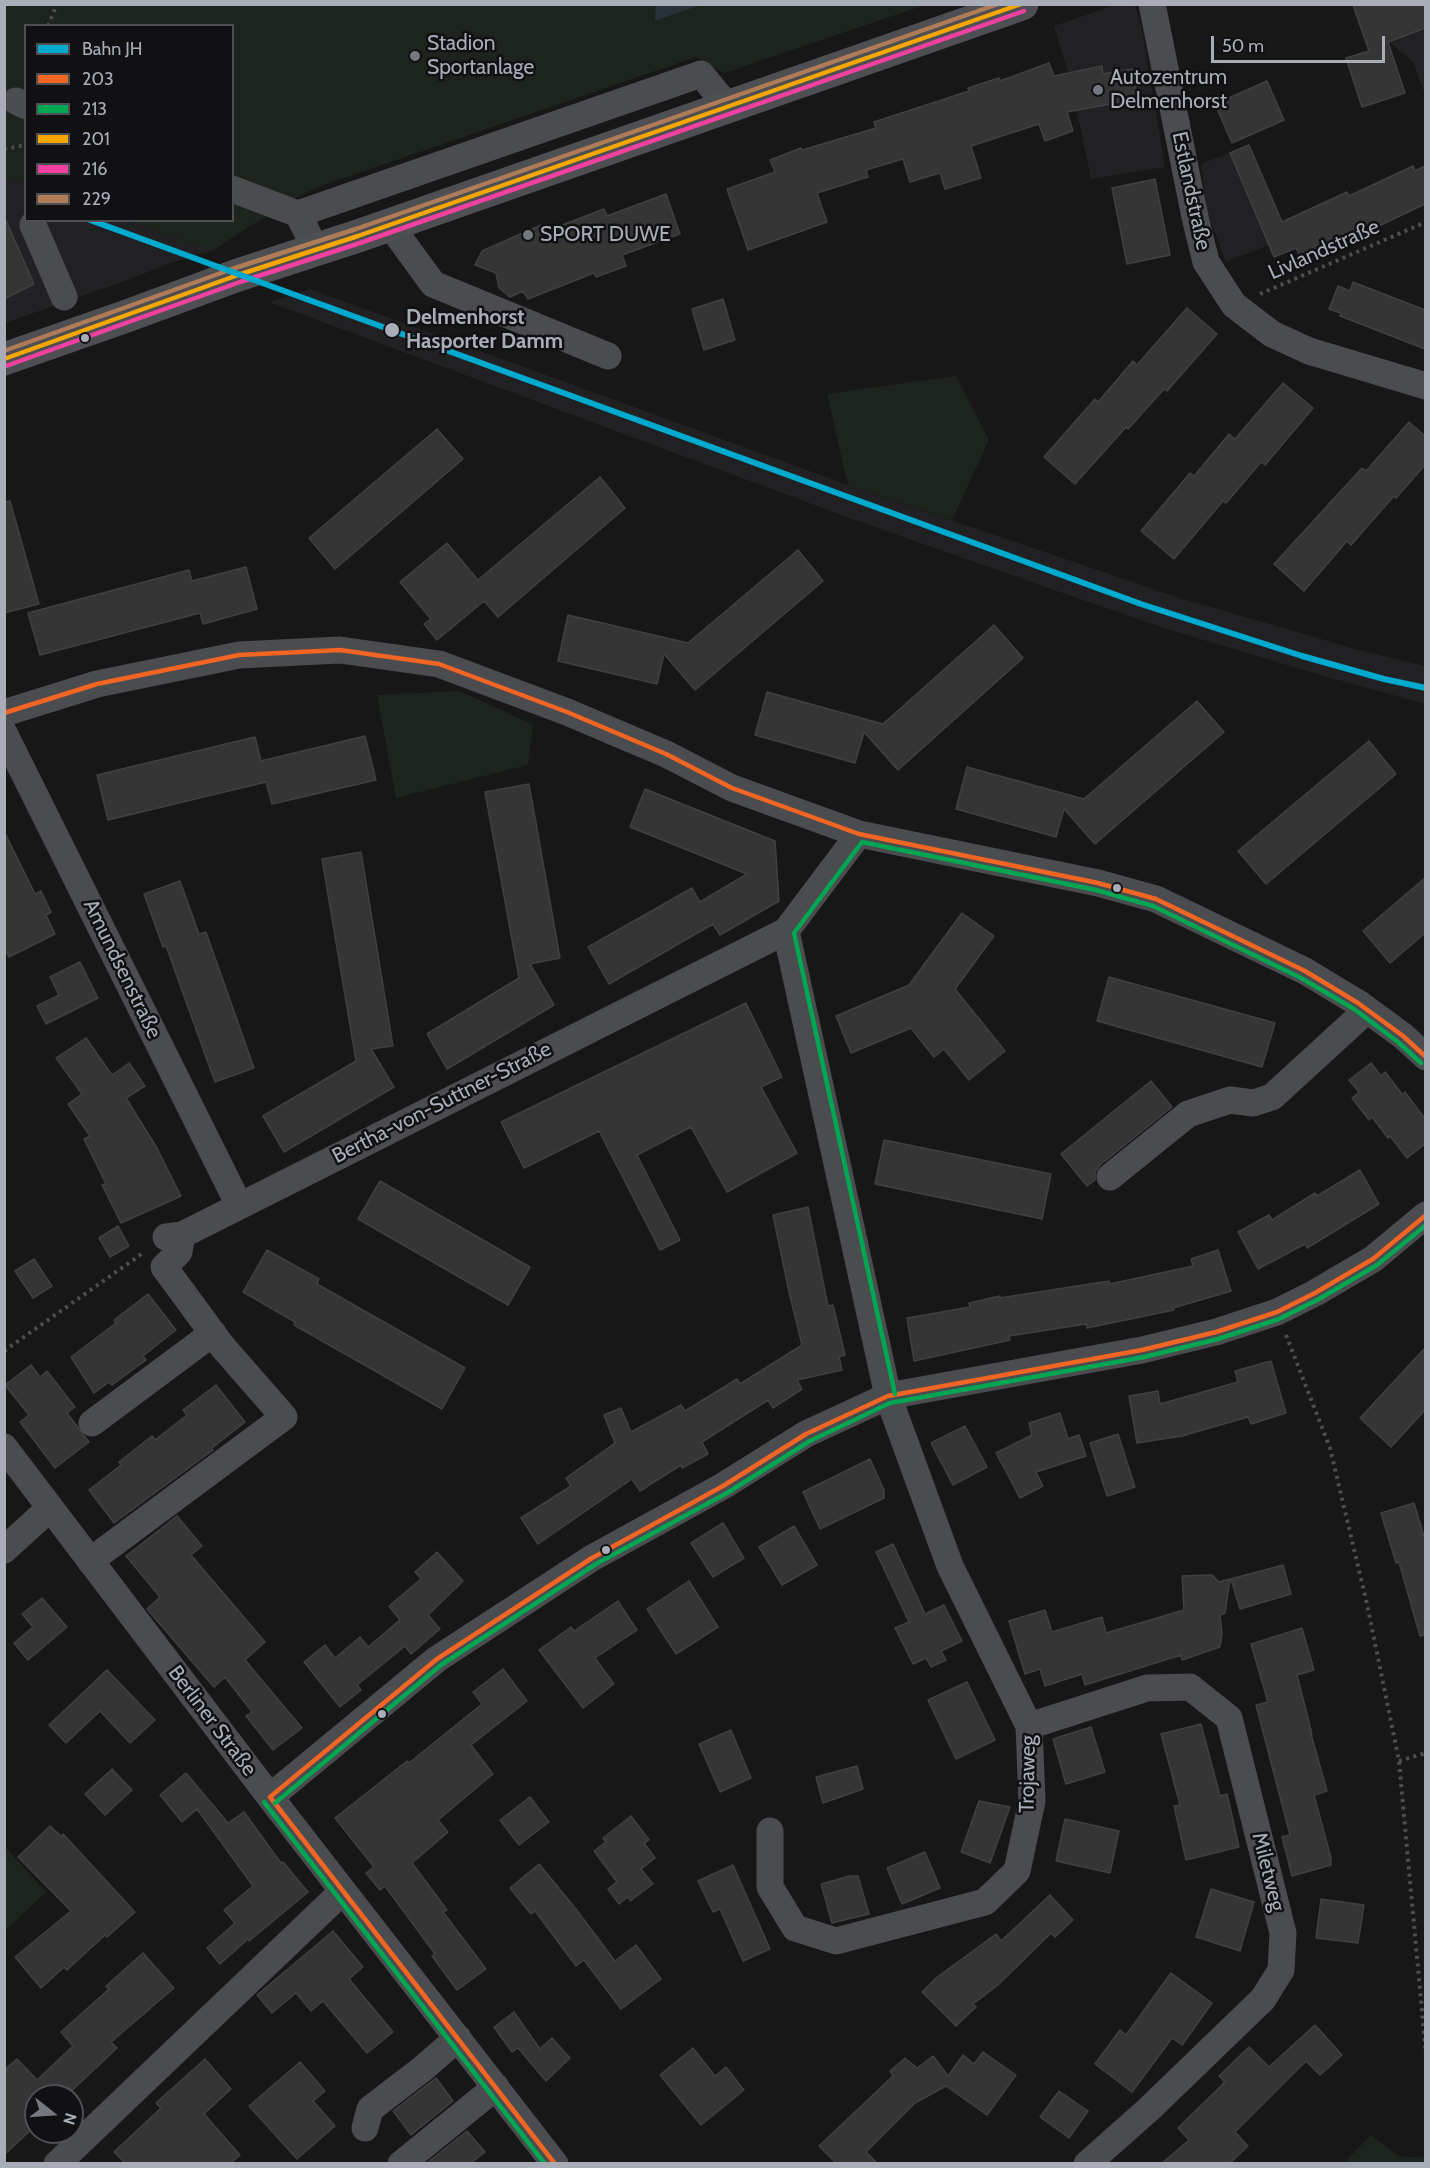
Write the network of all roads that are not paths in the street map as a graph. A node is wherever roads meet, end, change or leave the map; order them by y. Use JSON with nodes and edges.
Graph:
{"nodes":[{"id":1,"x":1022,"y":4,"type":"edge"},
{"id":2,"x":1152,"y":4,"type":"edge"},
{"id":3,"x":727,"y":106,"type":"junction"},
{"id":4,"x":234,"y":190,"type":"edge"},
{"id":5,"x":298,"y":214,"type":"junction"},
{"id":6,"x":33,"y":225,"type":"dead end"},
{"id":7,"x":390,"y":225,"type":"junction"},
{"id":8,"x":316,"y":250,"type":"junction"},
{"id":9,"x":64,"y":297,"type":"dead end"},
{"id":10,"x":608,"y":356,"type":"dead end"},
{"id":11,"x":4,"y":359,"type":"edge"},
{"id":12,"x":1425,"y":386,"type":"edge"},
{"id":13,"x":4,"y":712,"type":"edge"},
{"id":14,"x":4,"y":733,"type":"edge"},
{"id":15,"x":859,"y":834,"type":"junction"},
{"id":16,"x":786,"y":931,"type":"junction"},
{"id":17,"x":1367,"y":1010,"type":"junction"},
{"id":18,"x":1425,"y":1057,"type":"edge"},
{"id":19,"x":1110,"y":1177,"type":"dead end"},
{"id":20,"x":239,"y":1205,"type":"junction"},
{"id":21,"x":1425,"y":1215,"type":"edge"},
{"id":22,"x":213,"y":1333,"type":"junction"},
{"id":23,"x":888,"y":1396,"type":"junction"},
{"id":24,"x":92,"y":1423,"type":"dead end"},
{"id":25,"x":4,"y":1447,"type":"edge"},
{"id":26,"x":50,"y":1508,"type":"junction"},
{"id":27,"x":4,"y":1550,"type":"edge"},
{"id":28,"x":90,"y":1561,"type":"junction"},
{"id":29,"x":1029,"y":1726,"type":"junction"},
{"id":30,"x":270,"y":1797,"type":"junction"},
{"id":31,"x":770,"y":1831,"type":"dead end"},
{"id":32,"x":343,"y":1891,"type":"junction"},
{"id":33,"x":458,"y":2038,"type":"junction"},
{"id":34,"x":496,"y":2087,"type":"junction"},
{"id":35,"x":365,"y":2128,"type":"dead end"},
{"id":36,"x":57,"y":2163,"type":"edge"},
{"id":37,"x":401,"y":2163,"type":"edge"},
{"id":38,"x":555,"y":2163,"type":"edge"},
{"id":39,"x":1087,"y":2163,"type":"edge"}],
"edges":[{"from":1,"to":3,"type":"main road"},
{"from":2,"to":12,"type":"street","name":"Estlandstraße"},
{"from":3,"to":5,"type":"street"},
{"from":3,"to":7,"type":"main road"},
{"from":4,"to":5,"type":"street"},
{"from":5,"to":8,"type":"street"},
{"from":6,"to":9,"type":"street"},
{"from":7,"to":8,"type":"main road"},
{"from":7,"to":10,"type":"street"},
{"from":8,"to":11,"type":"main road"},
{"from":13,"to":15,"type":"street"},
{"from":14,"to":20,"type":"street","name":"Amundsenstraße"},
{"from":15,"to":16,"type":"street","name":"Bertha-von-Suttner-Straße"},
{"from":15,"to":17,"type":"street"},
{"from":16,"to":20,"type":"street","name":"Bertha-von-Suttner-Straße"},
{"from":16,"to":23,"type":"street","name":"Trojaweg"},
{"from":17,"to":18,"type":"street"},
{"from":17,"to":19,"type":"street"},
{"from":20,"to":22,"type":"street","name":"Bertha-von-Suttner-Straße"},
{"from":21,"to":23,"type":"street"},
{"from":22,"to":24,"type":"street"},
{"from":22,"to":28,"type":"street"},
{"from":23,"to":29,"type":"street","name":"Trojaweg"},
{"from":23,"to":30,"type":"street"},
{"from":25,"to":26,"type":"street","name":"Berliner Straße"},
{"from":26,"to":27,"type":"street"},
{"from":26,"to":28,"type":"street","name":"Berliner Straße"},
{"from":28,"to":30,"type":"street","name":"Berliner Straße"},
{"from":29,"to":31,"type":"street","name":"Trojaweg"},
{"from":29,"to":39,"type":"street","name":"Miletweg"},
{"from":30,"to":32,"type":"street","name":"Berliner Straße"},
{"from":32,"to":33,"type":"street","name":"Berliner Straße"},
{"from":32,"to":36,"type":"street"},
{"from":33,"to":34,"type":"street","name":"Berliner Straße"},
{"from":33,"to":35,"type":"street"},
{"from":34,"to":37,"type":"street"},
{"from":34,"to":38,"type":"street","name":"Berliner Straße"}]}
